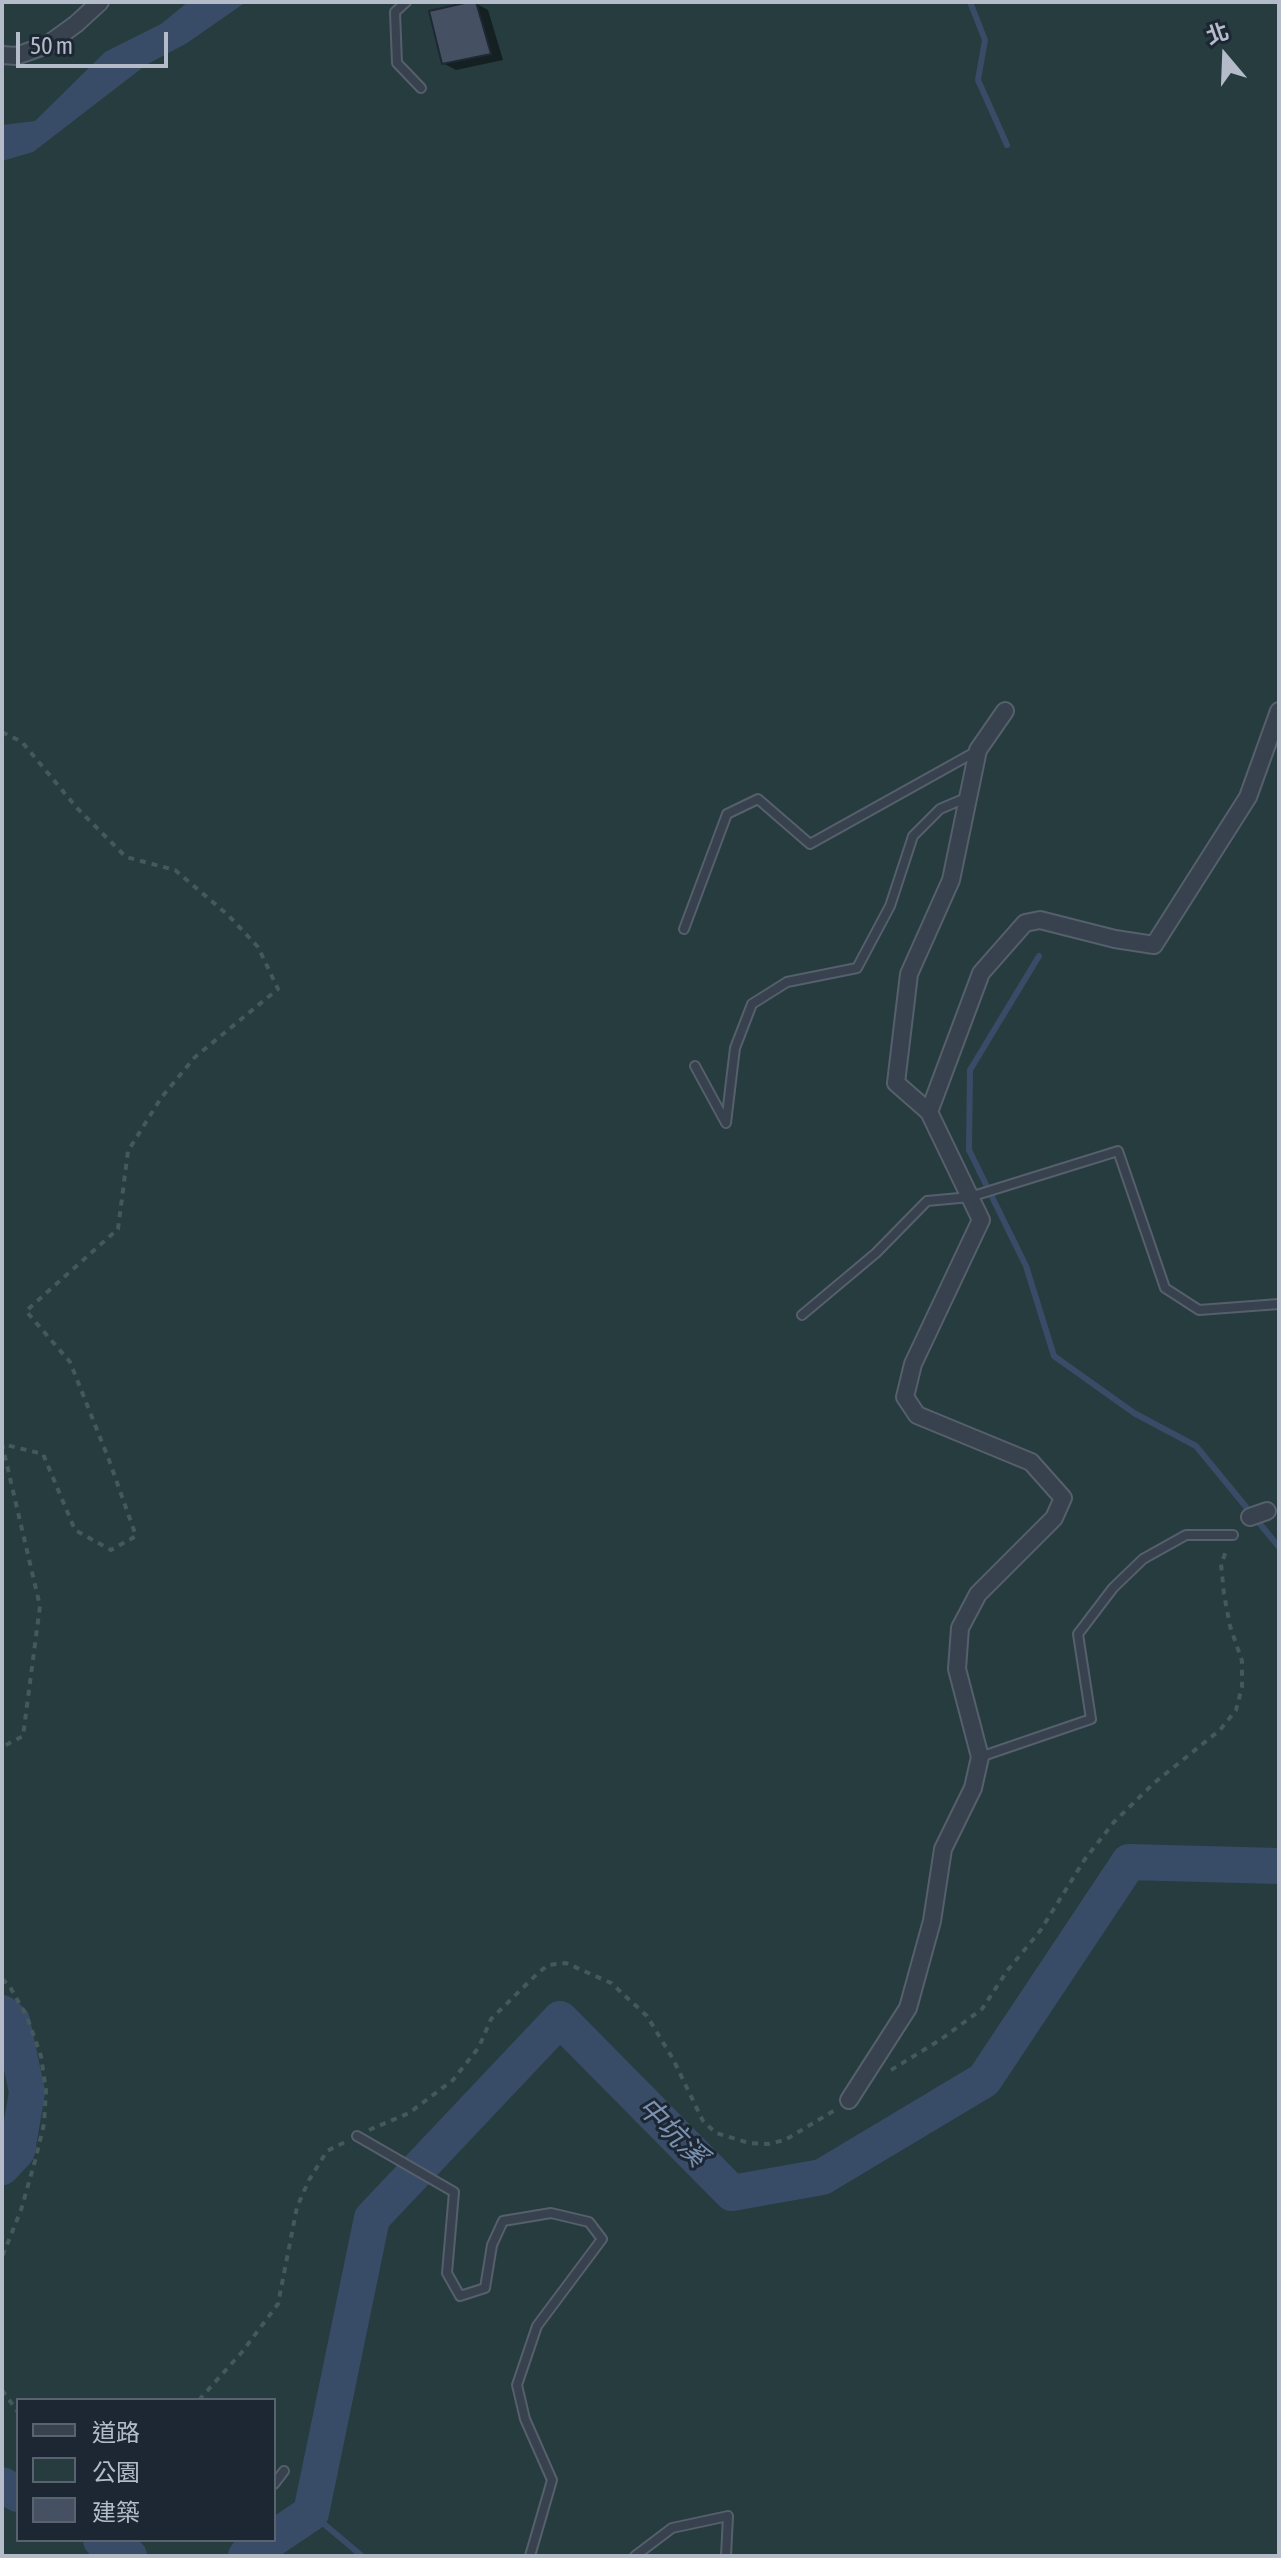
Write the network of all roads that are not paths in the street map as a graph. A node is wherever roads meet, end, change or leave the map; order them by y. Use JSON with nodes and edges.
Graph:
{"nodes":[{"id":1,"x":100,"y":2,"type":"edge"},
{"id":2,"x":406,"y":2,"type":"edge"},
{"id":3,"x":2,"y":55,"type":"edge"},
{"id":4,"x":421,"y":88,"type":"dead end"},
{"id":5,"x":1005,"y":711,"type":"dead end"},
{"id":6,"x":1279,"y":711,"type":"edge"},
{"id":7,"x":978,"y":750,"type":"junction"},
{"id":8,"x":968,"y":797,"type":"junction"},
{"id":9,"x":684,"y":929,"type":"dead end"},
{"id":10,"x":695,"y":1066,"type":"dead end"},
{"id":11,"x":929,"y":1112,"type":"junction"},
{"id":12,"x":973,"y":1196,"type":"junction"},
{"id":13,"x":1279,"y":1304,"type":"edge"},
{"id":14,"x":802,"y":1315,"type":"dead end"},
{"id":15,"x":1233,"y":1535,"type":"road end"},
{"id":16,"x":980,"y":1757,"type":"junction"},
{"id":17,"x":849,"y":2100,"type":"road end"},
{"id":18,"x":358,"y":2136,"type":"road end"},
{"id":19,"x":284,"y":2471,"type":"dead end"},
{"id":20,"x":276,"y":2481,"type":"edge"},
{"id":21,"x":530,"y":2556,"type":"edge"},
{"id":22,"x":635,"y":2556,"type":"edge"},
{"id":23,"x":726,"y":2556,"type":"edge"}],
"edges":[{"from":1,"to":3,"type":"street"},
{"from":2,"to":4,"type":"lane"},
{"from":5,"to":7,"type":"street"},
{"from":6,"to":11,"type":"street"},
{"from":7,"to":8,"type":"street"},
{"from":7,"to":9,"type":"lane"},
{"from":8,"to":10,"type":"lane"},
{"from":8,"to":11,"type":"street"},
{"from":11,"to":12,"type":"street"},
{"from":12,"to":13,"type":"lane"},
{"from":12,"to":14,"type":"lane"},
{"from":12,"to":16,"type":"street"},
{"from":15,"to":16,"type":"lane"},
{"from":16,"to":17,"type":"street"},
{"from":18,"to":21,"type":"lane"},
{"from":19,"to":20,"type":"lane"},
{"from":22,"to":23,"type":"lane"}]}
